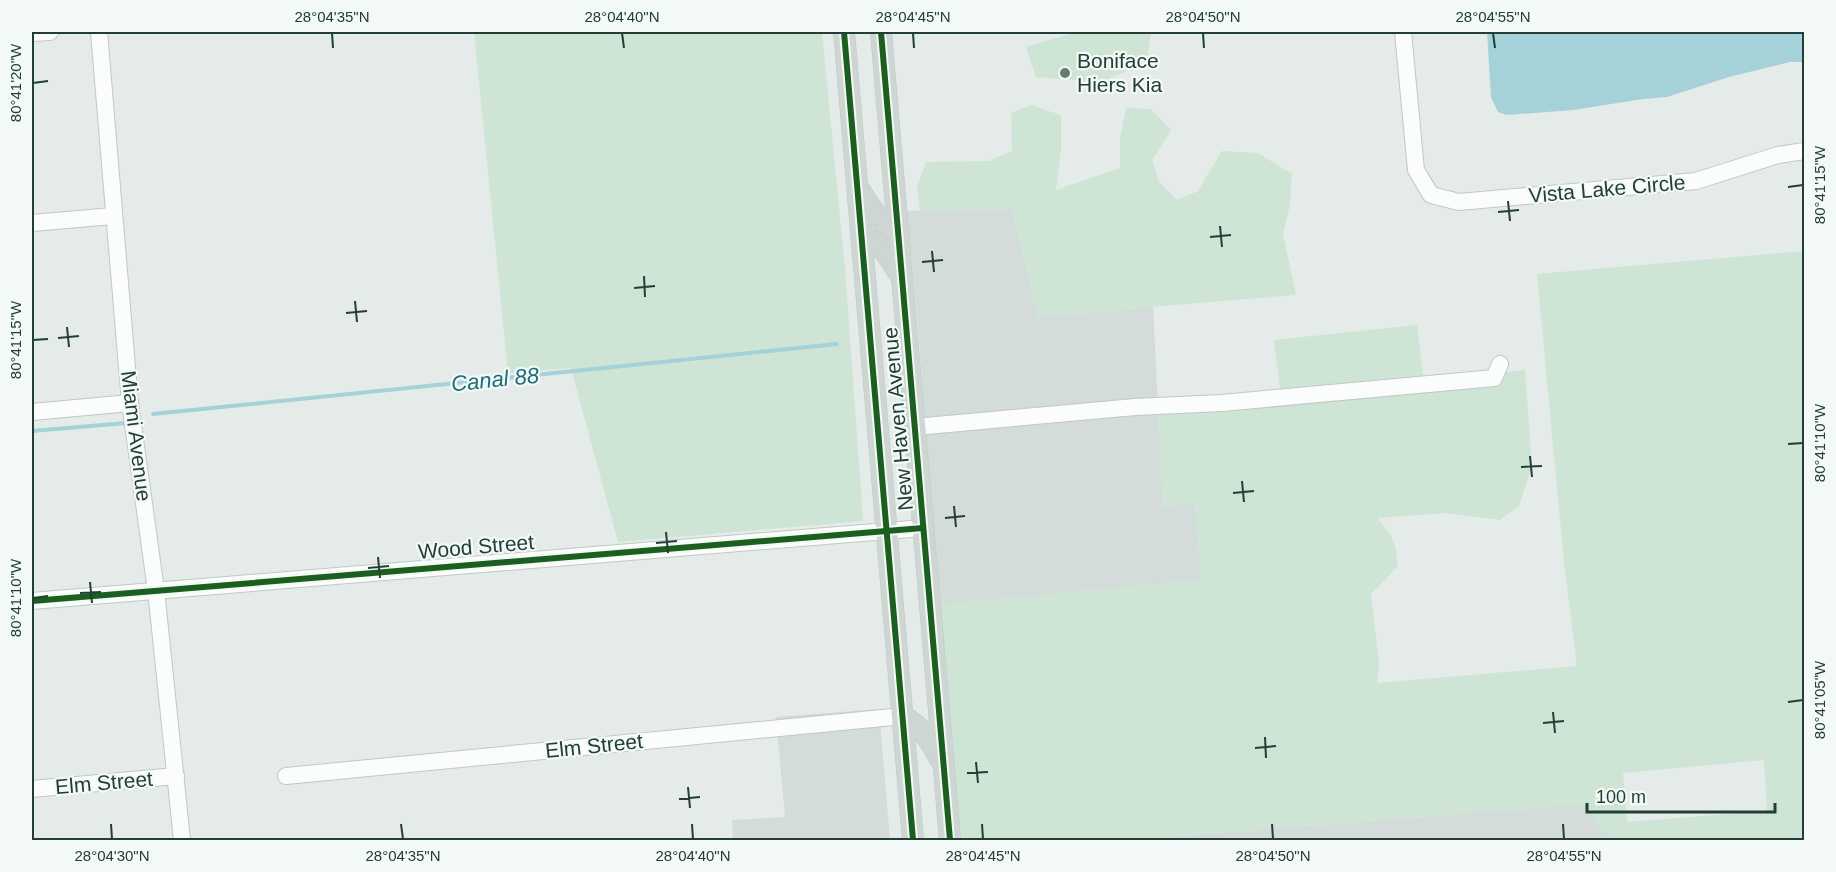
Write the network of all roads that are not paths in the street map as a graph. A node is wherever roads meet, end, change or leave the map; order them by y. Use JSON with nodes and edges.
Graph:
{"nodes":[{"id":1,"x":50,"y":32,"type":"edge"},
{"id":2,"x":99,"y":32,"type":"edge"},
{"id":3,"x":844,"y":32,"type":"edge"},
{"id":4,"x":881,"y":32,"type":"edge"},
{"id":5,"x":1403,"y":32,"type":"edge"},
{"id":6,"x":32,"y":33,"type":"edge"},
{"id":7,"x":1804,"y":151,"type":"edge"},
{"id":8,"x":858,"y":186,"type":"junction"},
{"id":9,"x":113,"y":216,"type":"junction"},
{"id":10,"x":32,"y":223,"type":"edge"},
{"id":11,"x":899,"y":233,"type":"junction"},
{"id":12,"x":862,"y":237,"type":"junction"},
{"id":13,"x":903,"y":281,"type":"junction"},
{"id":14,"x":1500,"y":364,"type":"dead end"},
{"id":15,"x":130,"y":403,"type":"junction"},
{"id":16,"x":32,"y":412,"type":"edge"},
{"id":17,"x":915,"y":427,"type":"junction"},
{"id":18,"x":923,"y":528,"type":"junction"},
{"id":19,"x":887,"y":530,"type":"junction"},
{"id":20,"x":156,"y":590,"type":"junction"},
{"id":21,"x":32,"y":601,"type":"edge"},
{"id":22,"x":903,"y":716,"type":"junction"},
{"id":23,"x":943,"y":765,"type":"junction"},
{"id":24,"x":176,"y":776,"type":"junction"},
{"id":25,"x":286,"y":776,"type":"dead end"},
{"id":26,"x":32,"y":789,"type":"edge"},
{"id":27,"x":182,"y":840,"type":"edge"},
{"id":28,"x":913,"y":840,"type":"edge"},
{"id":29,"x":950,"y":840,"type":"edge"}],
"edges":[{"from":1,"to":6,"type":"street"},
{"from":2,"to":9,"type":"street","name":"Miami Avenue"},
{"from":3,"to":8,"type":"main road","name":"New Haven Avenue"},
{"from":4,"to":11,"type":"main road","name":"New Haven Avenue"},
{"from":5,"to":7,"type":"street","name":"Vista Lake Circle"},
{"from":8,"to":11,"type":"main road"},
{"from":8,"to":12,"type":"main road","name":"New Haven Avenue"},
{"from":9,"to":10,"type":"street"},
{"from":9,"to":15,"type":"street","name":"Miami Avenue"},
{"from":11,"to":13,"type":"main road","name":"New Haven Avenue"},
{"from":12,"to":13,"type":"main road"},
{"from":12,"to":19,"type":"main road","name":"New Haven Avenue"},
{"from":13,"to":17,"type":"main road","name":"New Haven Avenue"},
{"from":14,"to":17,"type":"street"},
{"from":15,"to":16,"type":"street"},
{"from":15,"to":20,"type":"street","name":"Miami Avenue"},
{"from":17,"to":18,"type":"main road","name":"New Haven Avenue"},
{"from":18,"to":19,"type":"street","name":"Wood Street"},
{"from":18,"to":23,"type":"main road","name":"New Haven Avenue"},
{"from":19,"to":20,"type":"street","name":"Wood Street"},
{"from":19,"to":22,"type":"main road","name":"New Haven Avenue"},
{"from":20,"to":21,"type":"street","name":"Wood Street"},
{"from":20,"to":24,"type":"street","name":"Miami Avenue"},
{"from":22,"to":23,"type":"main road"},
{"from":22,"to":25,"type":"street","name":"Elm Street"},
{"from":22,"to":28,"type":"main road","name":"New Haven Avenue"},
{"from":23,"to":29,"type":"main road","name":"New Haven Avenue"},
{"from":24,"to":26,"type":"street","name":"Elm Street"},
{"from":24,"to":27,"type":"street","name":"Miami Avenue"}]}
